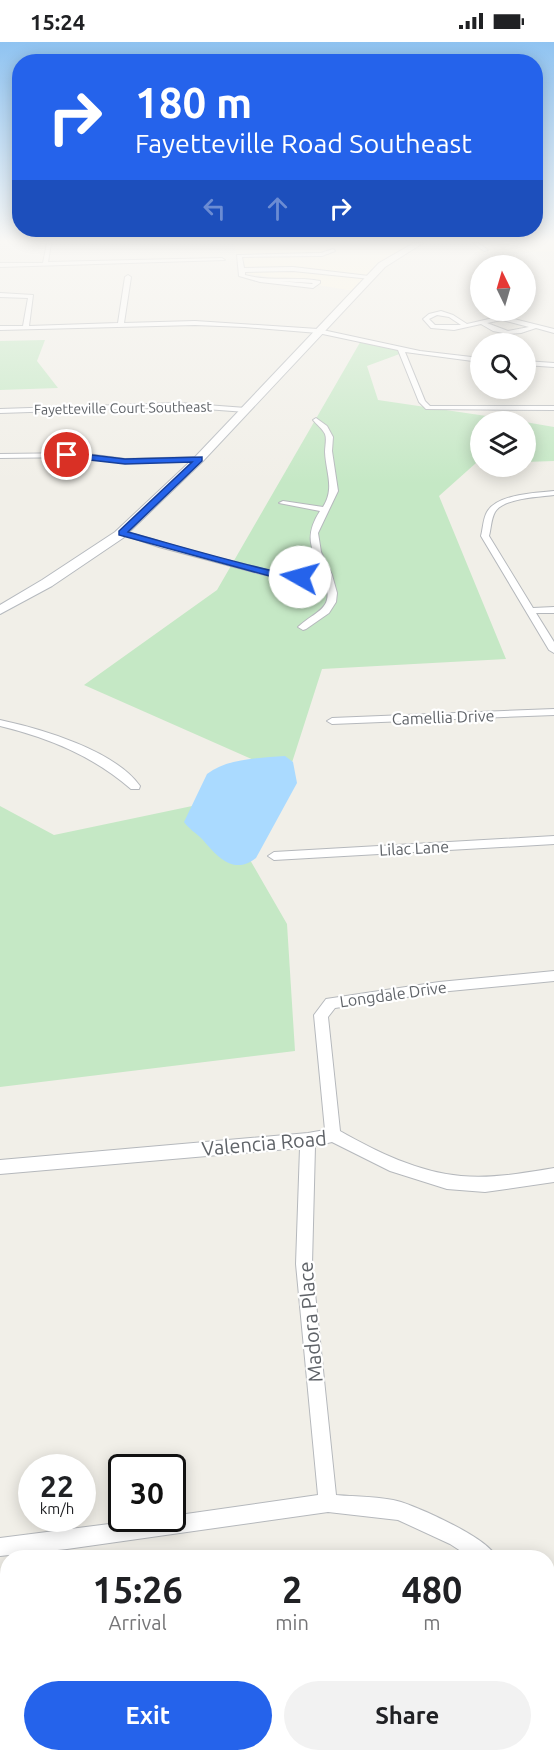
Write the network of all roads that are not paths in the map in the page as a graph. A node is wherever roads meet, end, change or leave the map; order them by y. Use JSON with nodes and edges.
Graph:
{"nodes":[{"id":1,"x":27,"y":323,"type":"edge"},
{"id":2,"x":326,"y":323,"type":"edge"},
{"id":3,"x":430,"y":323,"type":"edge"},
{"id":4,"x":475,"y":323,"type":"edge"},
{"id":5,"x":483,"y":323,"type":"edge"},
{"id":6,"x":524,"y":323,"type":"edge"},
{"id":7,"x":122,"y":325,"type":"joint"},
{"id":8,"x":465,"y":325,"type":"joint"},
{"id":9,"x":536,"y":326,"type":"junction"},
{"id":10,"x":26,"y":327,"type":"junction"},
{"id":11,"x":0,"y":328,"type":"edge"},
{"id":12,"x":318,"y":331,"type":"junction"},
{"id":13,"x":554,"y":331,"type":"edge"},
{"id":14,"x":401,"y":349,"type":"junction"},
{"id":15,"x":470,"y":359,"type":"edge"},
{"id":16,"x":536,"y":364,"type":"edge"},
{"id":17,"x":554,"y":365,"type":"edge"},
{"id":18,"x":554,"y":408,"type":"edge"},
{"id":19,"x":246,"y":410,"type":"junction"},
{"id":20,"x":0,"y":411,"type":"edge"},
{"id":21,"x":316,"y":420,"type":"dead end"},
{"id":22,"x":0,"y":456,"type":"edge"},
{"id":23,"x":199,"y":459,"type":"junction"},
{"id":24,"x":554,"y":493,"type":"edge"},
{"id":25,"x":283,"y":503,"type":"dead end"},
{"id":26,"x":326,"y":510,"type":"junction"},
{"id":27,"x":122,"y":533,"type":"junction"},
{"id":28,"x":328,"y":575,"type":"junction"},
{"id":29,"x":0,"y":610,"type":"edge"},
{"id":30,"x":554,"y":610,"type":"edge"},
{"id":31,"x":532,"y":611,"type":"junction"},
{"id":32,"x":303,"y":627,"type":"dead end"},
{"id":33,"x":554,"y":650,"type":"edge"},
{"id":34,"x":554,"y":712,"type":"edge"},
{"id":35,"x":332,"y":721,"type":"dead end"},
{"id":36,"x":0,"y":723,"type":"edge"},
{"id":37,"x":135,"y":786,"type":"dead end"},
{"id":38,"x":554,"y":840,"type":"edge"},
{"id":39,"x":274,"y":856,"type":"dead end"},
{"id":40,"x":554,"y":976,"type":"edge"},
{"id":41,"x":333,"y":1135,"type":"junction"},
{"id":42,"x":308,"y":1140,"type":"junction"},
{"id":43,"x":0,"y":1167,"type":"edge"},
{"id":44,"x":554,"y":1175,"type":"edge"},
{"id":45,"x":328,"y":1503,"type":"junction"},
{"id":46,"x":0,"y":1547,"type":"edge"},
{"id":47,"x":476,"y":1550,"type":"edge"}],
"edges":[{"from":1,"to":10,"type":"street"},
{"from":2,"to":12,"type":"street"},
{"from":3,"to":8,"type":"street"},
{"from":4,"to":8,"type":"street"},
{"from":5,"to":9,"type":"street"},
{"from":6,"to":9,"type":"street"},
{"from":7,"to":10,"type":"street"},
{"from":7,"to":12,"type":"street"},
{"from":9,"to":13,"type":"street"},
{"from":10,"to":11,"type":"street"},
{"from":12,"to":14,"type":"street"},
{"from":12,"to":19,"type":"street"},
{"from":14,"to":15,"type":"street"},
{"from":14,"to":18,"type":"street"},
{"from":16,"to":17,"type":"street"},
{"from":19,"to":20,"type":"street","name":"Fayetteville Court Southeast"},
{"from":19,"to":23,"type":"street"},
{"from":21,"to":26,"type":"street"},
{"from":22,"to":23,"type":"street"},
{"from":23,"to":27,"type":"street"},
{"from":24,"to":31,"type":"street"},
{"from":25,"to":26,"type":"street"},
{"from":26,"to":28,"type":"street"},
{"from":27,"to":28,"type":"street"},
{"from":27,"to":29,"type":"street"},
{"from":28,"to":32,"type":"street"},
{"from":30,"to":31,"type":"street"},
{"from":31,"to":33,"type":"street"},
{"from":34,"to":35,"type":"street","name":"Camellia Drive"},
{"from":36,"to":37,"type":"street"},
{"from":38,"to":39,"type":"street","name":"Lilac Lane"},
{"from":40,"to":41,"type":"street","name":"Longdale Drive"},
{"from":41,"to":42,"type":"street","name":"Valencia Road"},
{"from":41,"to":44,"type":"street","name":"Valencia Road"},
{"from":42,"to":43,"type":"street","name":"Valencia Road"},
{"from":42,"to":45,"type":"street","name":"Madora Place"},
{"from":45,"to":46,"type":"street"},
{"from":45,"to":47,"type":"street"}]}
